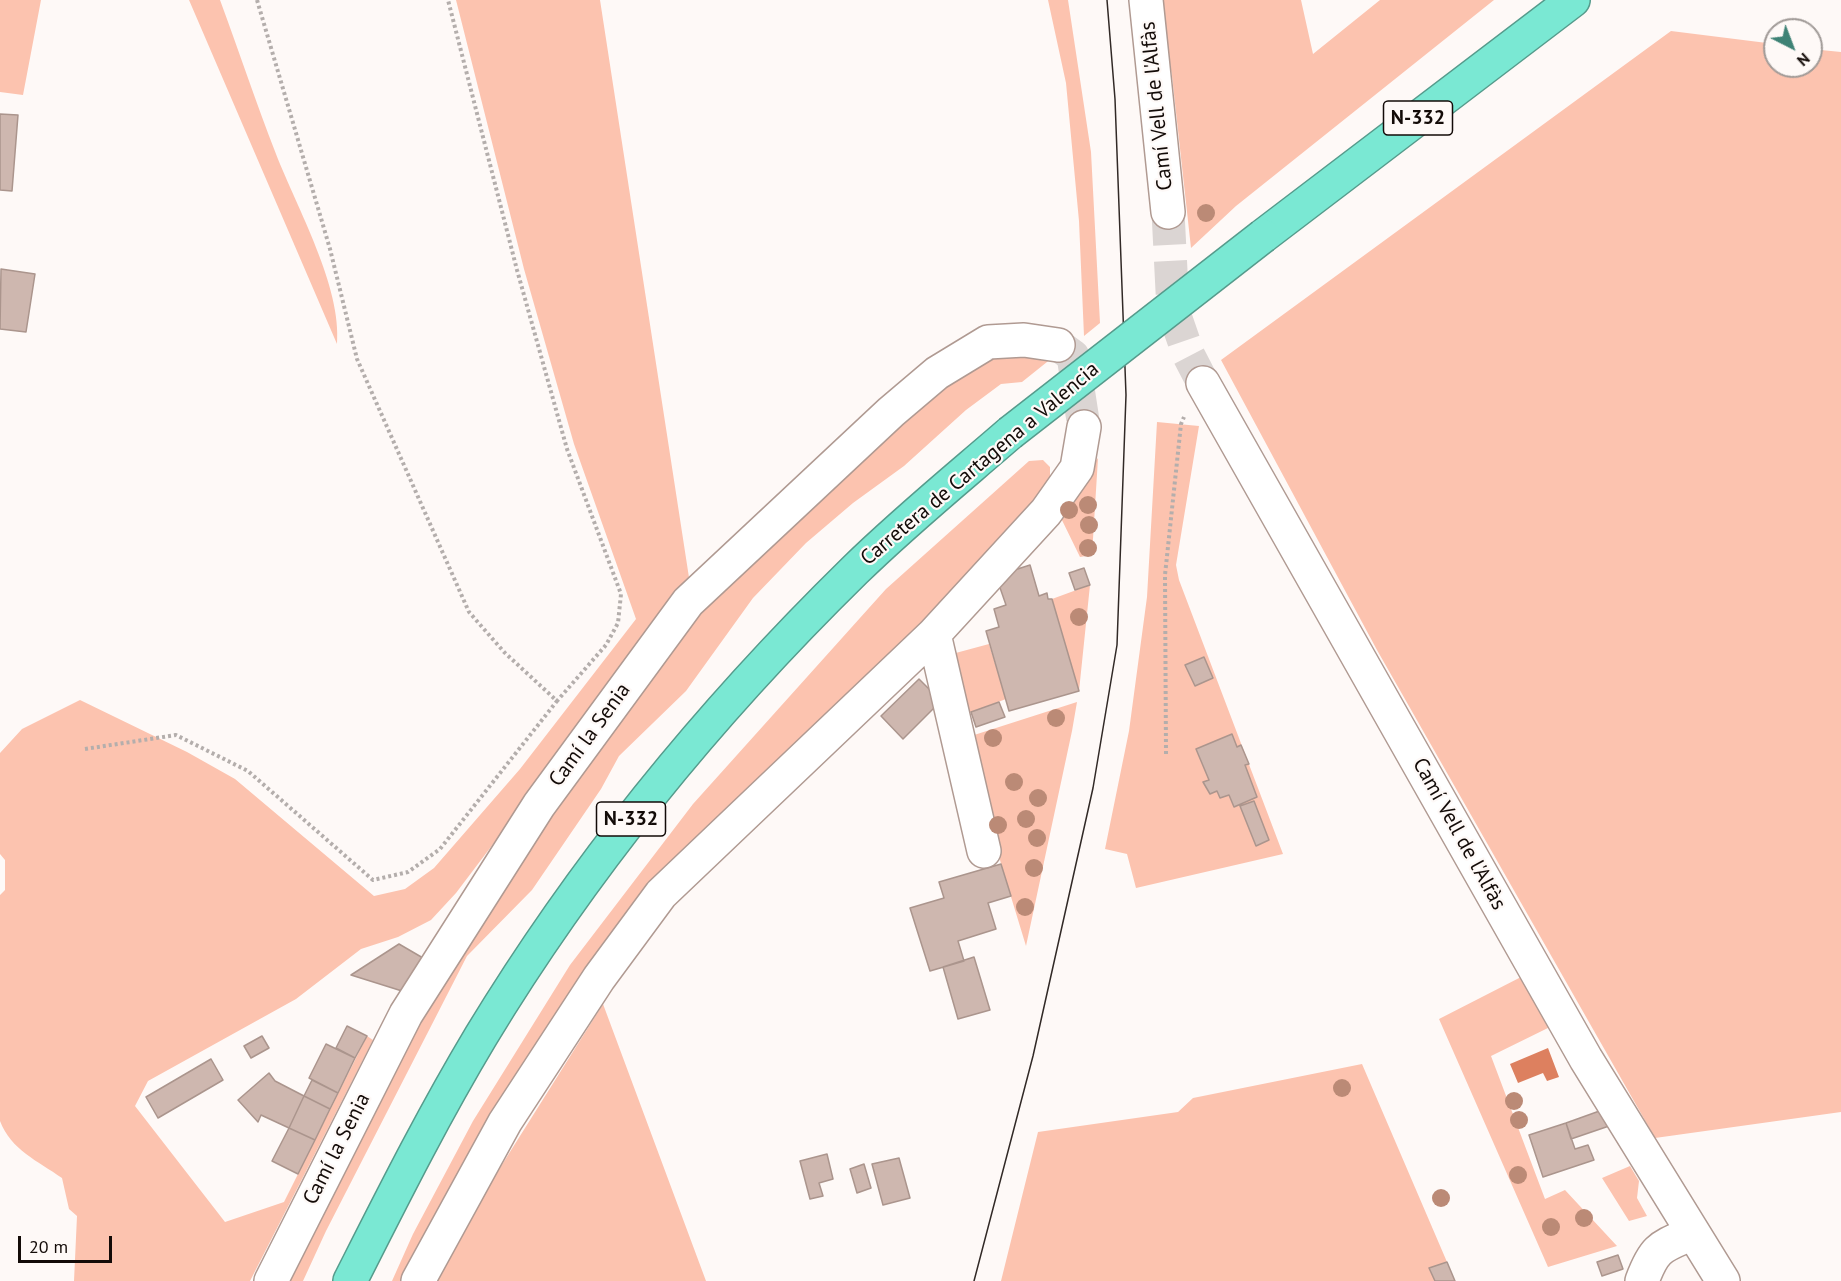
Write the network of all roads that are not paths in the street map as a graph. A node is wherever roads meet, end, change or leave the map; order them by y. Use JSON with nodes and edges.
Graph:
{"nodes":[{"id":1,"x":1146,"y":0,"type":"edge"},
{"id":2,"x":1573,"y":0,"type":"edge"},
{"id":3,"x":1168,"y":212,"type":"tunnel mouth"},
{"id":4,"x":1058,"y":345,"type":"tunnel mouth"},
{"id":5,"x":1203,"y":382,"type":"tunnel mouth"},
{"id":6,"x":1084,"y":427,"type":"tunnel mouth"},
{"id":7,"x":934,"y":634,"type":"junction"},
{"id":8,"x":984,"y":851,"type":"dead end"},
{"id":9,"x":1694,"y":1233,"type":"junction"},
{"id":10,"x":271,"y":1281,"type":"edge"},
{"id":11,"x":350,"y":1281,"type":"edge"},
{"id":12,"x":418,"y":1281,"type":"edge"},
{"id":13,"x":1642,"y":1281,"type":"edge"},
{"id":14,"x":1724,"y":1281,"type":"edge"}],
"edges":[{"from":1,"to":3,"type":"street","name":"Camí Vell de l'Alfàs"},
{"from":2,"to":11,"type":"highway","name":"Carretera de Cartagena a Valencia","number":"N-332","bridge":true},
{"from":4,"to":10,"type":"street","name":"Camí la Senia"},
{"from":5,"to":9,"type":"street","name":"Camí Vell de l'Alfàs"},
{"from":6,"to":7,"type":"street"},
{"from":7,"to":8,"type":"street"},
{"from":7,"to":12,"type":"street"},
{"from":9,"to":13,"type":"street"},
{"from":9,"to":14,"type":"street","name":"Camí Vell de l'Alfàs"}]}
